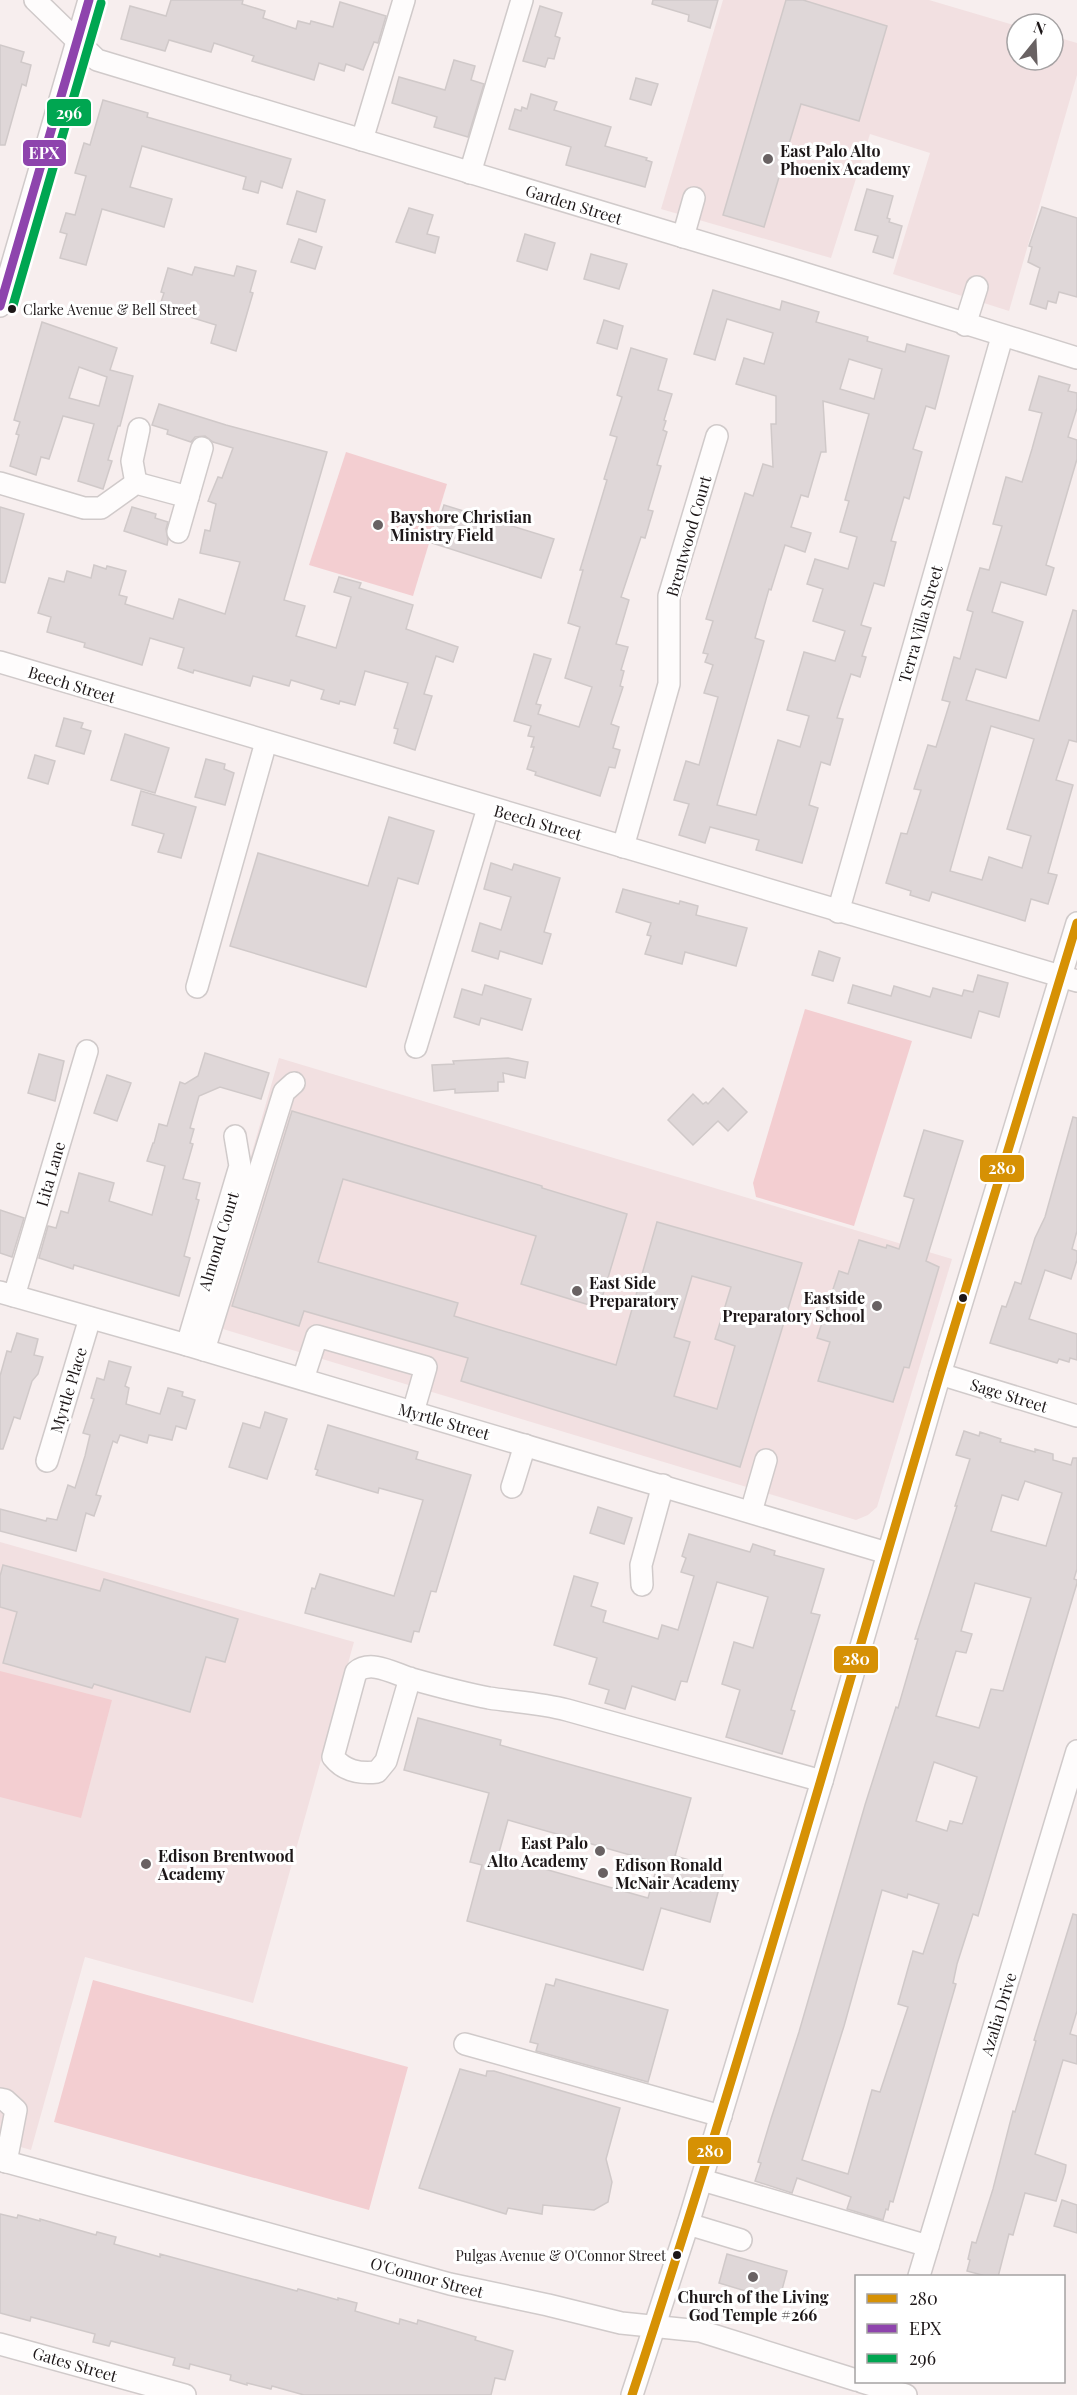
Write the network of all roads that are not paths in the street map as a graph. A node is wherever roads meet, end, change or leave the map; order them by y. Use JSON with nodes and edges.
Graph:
{"nodes":[{"id":1,"x":35,"y":0,"type":"edge"},
{"id":2,"x":89,"y":0,"type":"edge"},
{"id":3,"x":404,"y":0,"type":"edge"},
{"id":4,"x":522,"y":0,"type":"edge"},
{"id":5,"x":77,"y":40,"type":"junction"},
{"id":6,"x":362,"y":140,"type":"junction"},
{"id":7,"x":470,"y":173,"type":"junction"},
{"id":8,"x":694,"y":198,"type":"dead end"},
{"id":9,"x":683,"y":237,"type":"junction"},
{"id":10,"x":977,"y":287,"type":"dead end"},
{"id":11,"x":1,"y":296,"type":"edge"},
{"id":12,"x":965,"y":325,"type":"junction"},
{"id":13,"x":1002,"y":337,"type":"junction"},
{"id":14,"x":1077,"y":358,"type":"edge"},
{"id":15,"x":139,"y":429,"type":"dead end"},
{"id":16,"x":717,"y":436,"type":"dead end"},
{"id":17,"x":202,"y":448,"type":"dead end"},
{"id":18,"x":0,"y":483,"type":"edge"},
{"id":19,"x":136,"y":483,"type":"junction"},
{"id":20,"x":188,"y":497,"type":"junction"},
{"id":21,"x":178,"y":532,"type":"dead end"},
{"id":22,"x":0,"y":662,"type":"edge"},
{"id":23,"x":266,"y":742,"type":"junction"},
{"id":24,"x":488,"y":808,"type":"junction"},
{"id":25,"x":623,"y":847,"type":"junction"},
{"id":26,"x":838,"y":912,"type":"junction"},
{"id":27,"x":1077,"y":923,"type":"edge"},
{"id":28,"x":1069,"y":978,"type":"edge"},
{"id":29,"x":197,"y":987,"type":"dead end"},
{"id":30,"x":416,"y":1047,"type":"dead end"},
{"id":31,"x":87,"y":1051,"type":"dead end"},
{"id":32,"x":294,"y":1083,"type":"dead end"},
{"id":33,"x":235,"y":1136,"type":"dead end"},
{"id":34,"x":7,"y":1294,"type":"edge"},
{"id":35,"x":90,"y":1318,"type":"junction"},
{"id":36,"x":196,"y":1347,"type":"junction"},
{"id":37,"x":940,"y":1374,"type":"junction"},
{"id":38,"x":303,"y":1380,"type":"junction"},
{"id":39,"x":413,"y":1412,"type":"junction"},
{"id":40,"x":1077,"y":1416,"type":"edge"},
{"id":41,"x":525,"y":1444,"type":"junction"},
{"id":42,"x":766,"y":1460,"type":"dead end"},
{"id":43,"x":46,"y":1461,"type":"dead end"},
{"id":44,"x":663,"y":1485,"type":"junction"},
{"id":45,"x":512,"y":1487,"type":"dead end"},
{"id":46,"x":751,"y":1512,"type":"junction"},
{"id":47,"x":887,"y":1553,"type":"junction"},
{"id":48,"x":642,"y":1585,"type":"dead end"},
{"id":49,"x":410,"y":1678,"type":"junction"},
{"id":50,"x":1077,"y":1751,"type":"edge"},
{"id":51,"x":822,"y":1781,"type":"junction"},
{"id":52,"x":465,"y":2044,"type":"dead end"},
{"id":53,"x":0,"y":2099,"type":"edge"},
{"id":54,"x":721,"y":2116,"type":"junction"},
{"id":55,"x":3,"y":2161,"type":"edge"},
{"id":56,"x":702,"y":2180,"type":"junction"},
{"id":57,"x":688,"y":2224,"type":"junction"},
{"id":58,"x":741,"y":2240,"type":"dead end"},
{"id":59,"x":928,"y":2246,"type":"junction"},
{"id":60,"x":920,"y":2275,"type":"edge"},
{"id":61,"x":654,"y":2326,"type":"junction"},
{"id":62,"x":0,"y":2344,"type":"edge"},
{"id":63,"x":855,"y":2380,"type":"edge"},
{"id":64,"x":866,"y":2383,"type":"edge"},
{"id":65,"x":885,"y":2388,"type":"edge"},
{"id":66,"x":185,"y":2395,"type":"edge"},
{"id":67,"x":632,"y":2395,"type":"edge"},
{"id":68,"x":906,"y":2395,"type":"edge"}],
"edges":[{"from":1,"to":5,"type":"street","name":"Garden Street"},
{"from":2,"to":5,"type":"street"},
{"from":3,"to":6,"type":"street"},
{"from":4,"to":7,"type":"street"},
{"from":5,"to":6,"type":"street","name":"Garden Street"},
{"from":5,"to":11,"type":"street"},
{"from":6,"to":7,"type":"street","name":"Garden Street"},
{"from":7,"to":9,"type":"street","name":"Garden Street"},
{"from":8,"to":9,"type":"street"},
{"from":9,"to":12,"type":"street","name":"Garden Street"},
{"from":10,"to":12,"type":"street"},
{"from":12,"to":13,"type":"street","name":"Garden Street"},
{"from":13,"to":14,"type":"street","name":"Garden Street"},
{"from":13,"to":26,"type":"street","name":"Terra Villa Street"},
{"from":15,"to":19,"type":"street"},
{"from":16,"to":25,"type":"street","name":"Brentwood Court"},
{"from":17,"to":20,"type":"street"},
{"from":18,"to":19,"type":"street"},
{"from":19,"to":20,"type":"street"},
{"from":20,"to":21,"type":"street"},
{"from":22,"to":23,"type":"street","name":"Beech Street"},
{"from":23,"to":24,"type":"street","name":"Beech Street"},
{"from":23,"to":29,"type":"street"},
{"from":24,"to":25,"type":"street","name":"Beech Street"},
{"from":24,"to":30,"type":"street"},
{"from":25,"to":26,"type":"street","name":"Beech Street"},
{"from":26,"to":28,"type":"street","name":"Beech Street"},
{"from":27,"to":28,"type":"street"},
{"from":28,"to":37,"type":"street"},
{"from":31,"to":34,"type":"street","name":"Lita Lane"},
{"from":32,"to":36,"type":"street"},
{"from":33,"to":36,"type":"street","name":"Almond Court"},
{"from":34,"to":35,"type":"street","name":"Myrtle Street"},
{"from":35,"to":36,"type":"street","name":"Myrtle Street"},
{"from":35,"to":43,"type":"street","name":"Myrtle Place"},
{"from":36,"to":38,"type":"street","name":"Myrtle Street"},
{"from":37,"to":40,"type":"street","name":"Sage Street"},
{"from":37,"to":47,"type":"street"},
{"from":38,"to":39,"type":"street","name":"Myrtle Street"},
{"from":38,"to":39,"type":"street"},
{"from":39,"to":41,"type":"street","name":"Myrtle Street"},
{"from":41,"to":44,"type":"street","name":"Myrtle Street"},
{"from":41,"to":45,"type":"street"},
{"from":42,"to":46,"type":"street"},
{"from":44,"to":46,"type":"street","name":"Myrtle Street"},
{"from":44,"to":48,"type":"street"},
{"from":46,"to":47,"type":"street","name":"Myrtle Street"},
{"from":47,"to":51,"type":"street"},
{"from":49,"to":49,"type":"street"},
{"from":49,"to":51,"type":"street"},
{"from":50,"to":59,"type":"street","name":"Azalia Drive"},
{"from":51,"to":54,"type":"street"},
{"from":52,"to":54,"type":"street"},
{"from":53,"to":55,"type":"street"},
{"from":54,"to":56,"type":"street"},
{"from":55,"to":61,"type":"street","name":"O'Connor Street"},
{"from":56,"to":57,"type":"street"},
{"from":56,"to":59,"type":"street"},
{"from":57,"to":58,"type":"street"},
{"from":57,"to":61,"type":"street"},
{"from":59,"to":60,"type":"street","name":"Azalia Drive"},
{"from":61,"to":63,"type":"street","name":"O'Connor Street"},
{"from":61,"to":67,"type":"street"},
{"from":62,"to":66,"type":"street","name":"Gates Street"},
{"from":64,"to":65,"type":"street"},
{"from":65,"to":68,"type":"street"}]}
